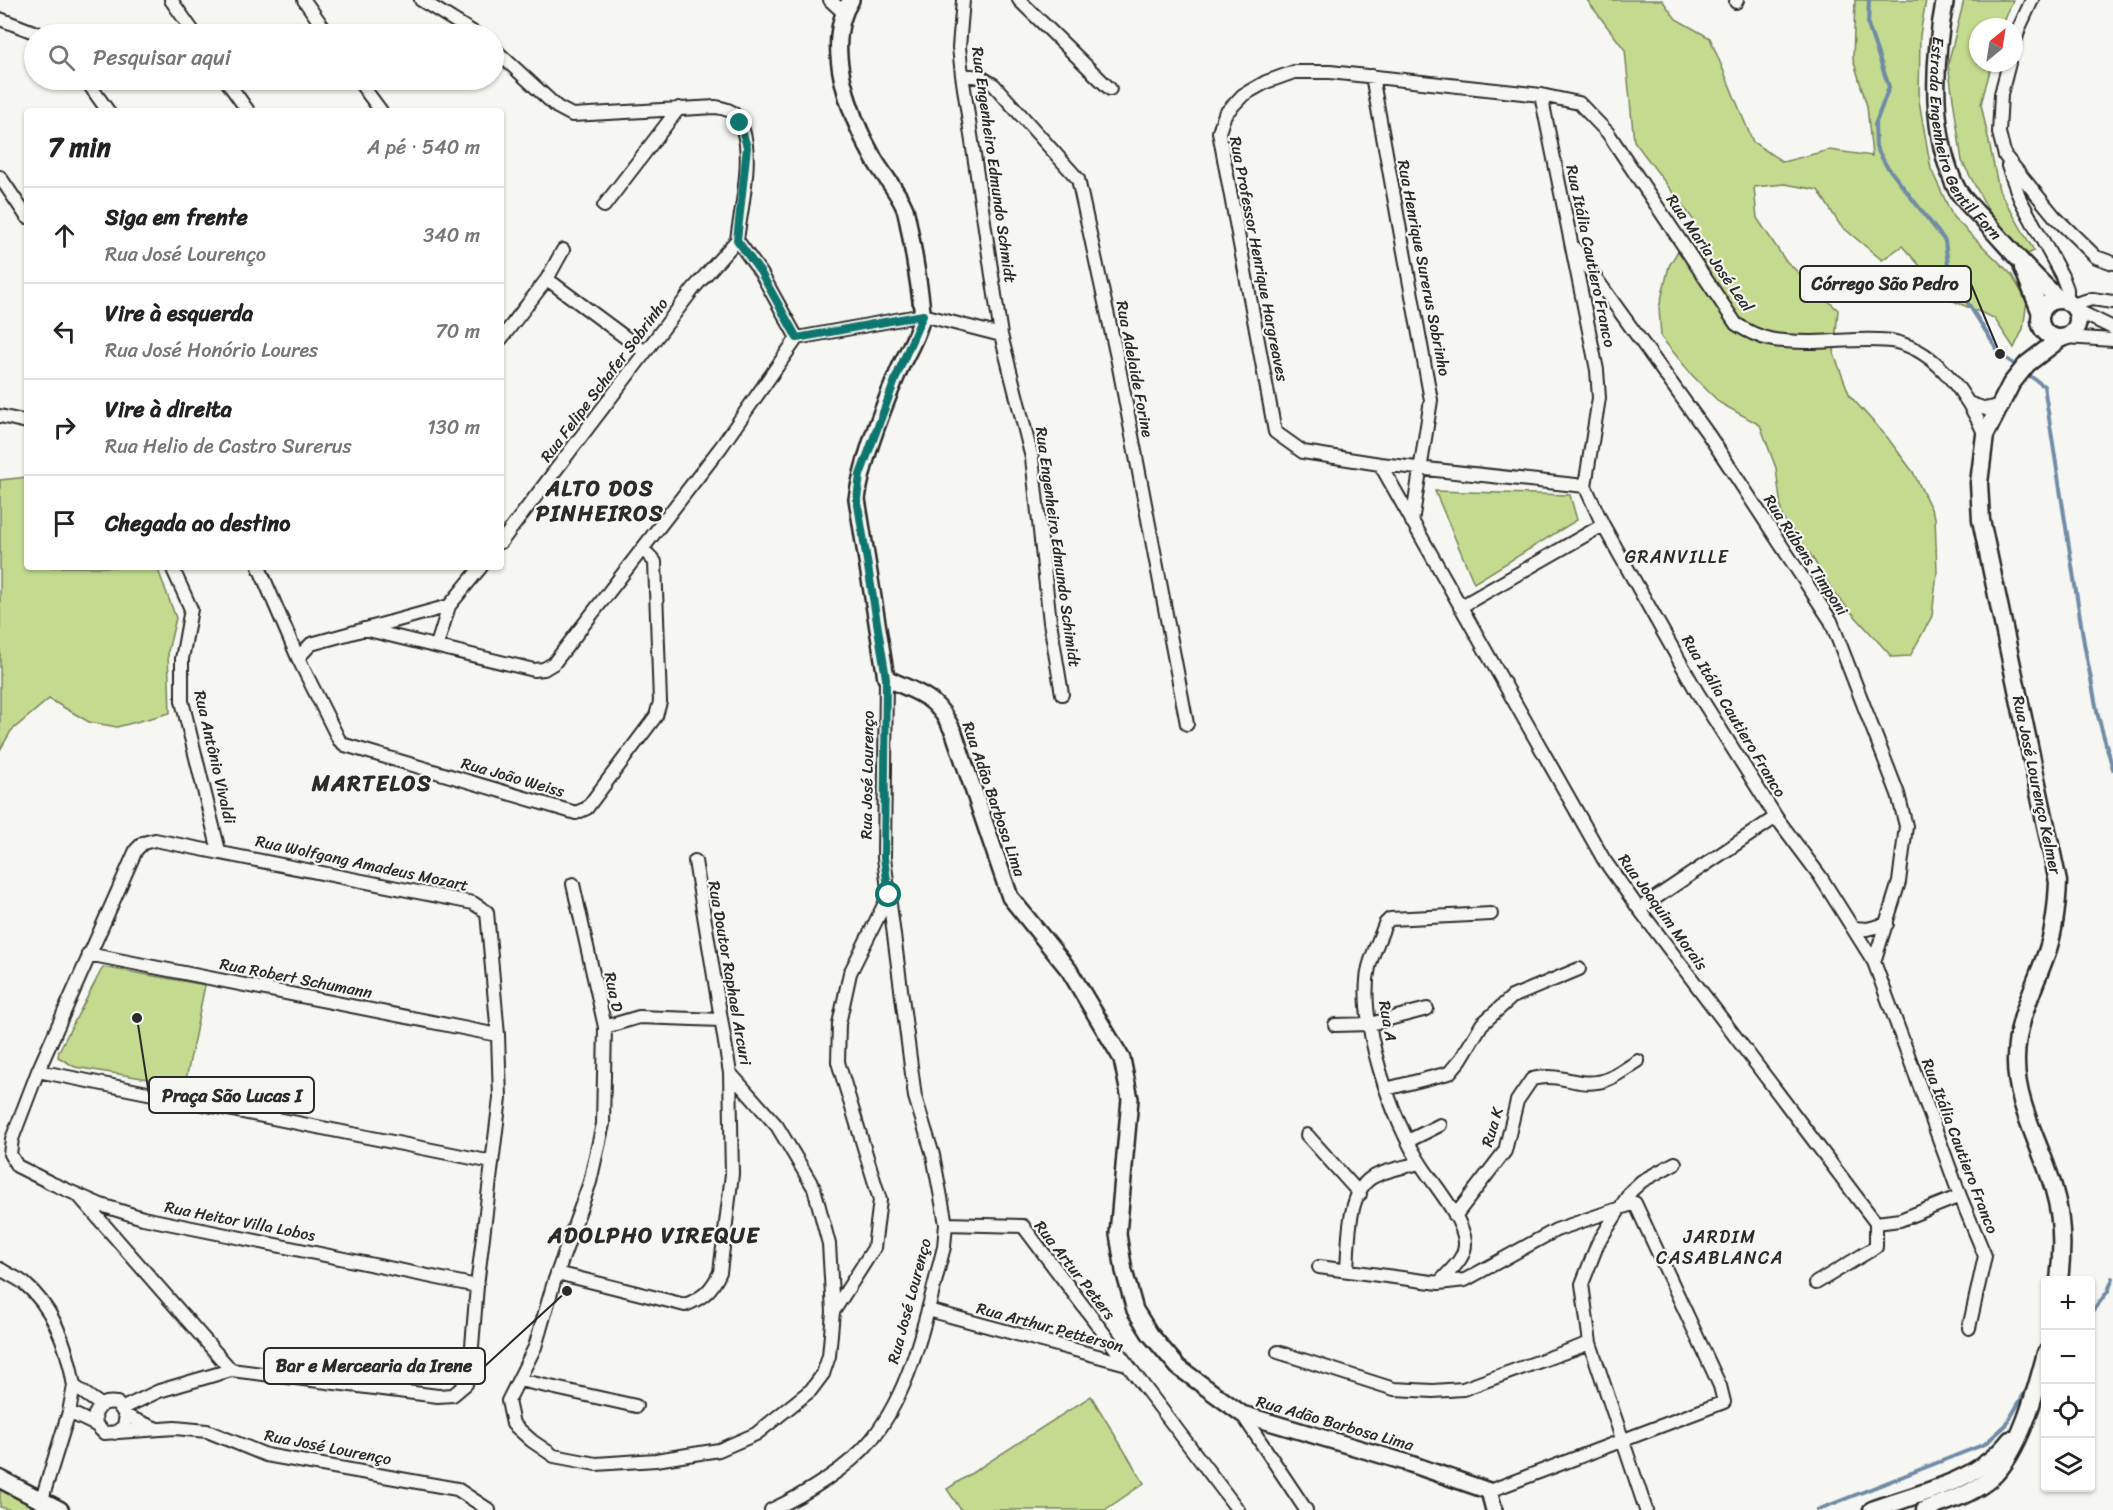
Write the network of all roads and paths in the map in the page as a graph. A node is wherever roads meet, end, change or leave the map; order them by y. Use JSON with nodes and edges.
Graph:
{"nodes":[{"id":1,"x":171,"y":0,"type":"edge"},
{"id":2,"x":304,"y":0,"type":"edge"},
{"id":3,"x":421,"y":0,"type":"edge"},
{"id":4,"x":830,"y":0,"type":"edge"},
{"id":5,"x":963,"y":0,"type":"edge"},
{"id":6,"x":1019,"y":0,"type":"edge"},
{"id":7,"x":1945,"y":0,"type":"edge"},
{"id":8,"x":2032,"y":0,"type":"edge"},
{"id":9,"x":847,"y":6,"type":"edge"},
{"id":10,"x":0,"y":18,"type":"edge"},
{"id":11,"x":2023,"y":19,"type":"edge"},
{"id":12,"x":188,"y":24,"type":"edge"},
{"id":13,"x":321,"y":24,"type":"edge"},
{"id":14,"x":460,"y":24,"type":"edge"},
{"id":15,"x":24,"y":28,"type":"edge"},
{"id":16,"x":504,"y":58,"type":"edge"},
{"id":17,"x":2007,"y":72,"type":"edge"},
{"id":18,"x":962,"y":75,"type":"junction"},
{"id":19,"x":1372,"y":76,"type":"junction"},
{"id":20,"x":1110,"y":89,"type":"dead end"},
{"id":21,"x":93,"y":90,"type":"edge"},
{"id":22,"x":233,"y":90,"type":"edge"},
{"id":23,"x":365,"y":90,"type":"edge"},
{"id":24,"x":1541,"y":94,"type":"junction"},
{"id":25,"x":106,"y":108,"type":"edge"},
{"id":26,"x":246,"y":108,"type":"edge"},
{"id":27,"x":379,"y":108,"type":"edge"},
{"id":28,"x":679,"y":108,"type":"junction"},
{"id":29,"x":1608,"y":133,"type":"joint"},
{"id":30,"x":2005,"y":156,"type":"junction"},
{"id":31,"x":0,"y":177,"type":"edge"},
{"id":32,"x":604,"y":206,"type":"dead end"},
{"id":33,"x":24,"y":213,"type":"edge"},
{"id":34,"x":737,"y":240,"type":"junction"},
{"id":35,"x":1571,"y":244,"type":"junction"},
{"id":36,"x":563,"y":250,"type":"dead end"},
{"id":37,"x":2113,"y":263,"type":"edge"},
{"id":38,"x":2022,"y":265,"type":"junction"},
{"id":39,"x":547,"y":279,"type":"junction"},
{"id":40,"x":2113,"y":302,"type":"edge"},
{"id":41,"x":2069,"y":304,"type":"junction"},
{"id":42,"x":923,"y":315,"type":"junction"},
{"id":43,"x":2041,"y":319,"type":"junction"},
{"id":44,"x":2113,"y":328,"type":"edge"},
{"id":45,"x":504,"y":335,"type":"edge"},
{"id":46,"x":1001,"y":335,"type":"junction"},
{"id":47,"x":2063,"y":337,"type":"junction"},
{"id":48,"x":797,"y":338,"type":"junction"},
{"id":49,"x":2113,"y":340,"type":"edge"},
{"id":50,"x":645,"y":352,"type":"junction"},
{"id":51,"x":2027,"y":364,"type":"junction"},
{"id":52,"x":1971,"y":404,"type":"junction"},
{"id":53,"x":2000,"y":405,"type":"junction"},
{"id":54,"x":0,"y":416,"type":"edge"},
{"id":55,"x":24,"y":421,"type":"edge"},
{"id":56,"x":1985,"y":435,"type":"junction"},
{"id":57,"x":1380,"y":464,"type":"junction"},
{"id":58,"x":1422,"y":466,"type":"junction"},
{"id":59,"x":1586,"y":486,"type":"junction"},
{"id":60,"x":1412,"y":522,"type":"junction"},
{"id":61,"x":1603,"y":525,"type":"junction"},
{"id":62,"x":504,"y":538,"type":"edge"},
{"id":63,"x":644,"y":550,"type":"junction"},
{"id":64,"x":173,"y":570,"type":"edge"},
{"id":65,"x":260,"y":570,"type":"edge"},
{"id":66,"x":479,"y":570,"type":"edge"},
{"id":67,"x":449,"y":606,"type":"junction"},
{"id":68,"x":1460,"y":607,"type":"junction"},
{"id":69,"x":405,"y":620,"type":"junction"},
{"id":70,"x":364,"y":629,"type":"junction"},
{"id":71,"x":401,"y":637,"type":"junction"},
{"id":72,"x":437,"y":645,"type":"junction"},
{"id":73,"x":298,"y":658,"type":"junction"},
{"id":74,"x":886,"y":678,"type":"junction"},
{"id":75,"x":1062,"y":694,"type":"dead end"},
{"id":76,"x":1187,"y":724,"type":"dead end"},
{"id":77,"x":1776,"y":817,"type":"junction"},
{"id":78,"x":219,"y":850,"type":"junction"},
{"id":79,"x":694,"y":861,"type":"dead end"},
{"id":80,"x":573,"y":884,"type":"dead end"},
{"id":81,"x":889,"y":895,"type":"junction"},
{"id":82,"x":1638,"y":909,"type":"junction"},
{"id":83,"x":1491,"y":914,"type":"dead end"},
{"id":84,"x":1887,"y":924,"type":"junction"},
{"id":85,"x":1854,"y":927,"type":"junction"},
{"id":86,"x":88,"y":954,"type":"junction"},
{"id":87,"x":1874,"y":962,"type":"junction"},
{"id":88,"x":1579,"y":969,"type":"dead end"},
{"id":89,"x":1427,"y":1009,"type":"dead end"},
{"id":90,"x":721,"y":1020,"type":"junction"},
{"id":91,"x":1370,"y":1024,"type":"junction"},
{"id":92,"x":1335,"y":1025,"type":"dead end"},
{"id":93,"x":605,"y":1027,"type":"junction"},
{"id":94,"x":498,"y":1035,"type":"junction"},
{"id":95,"x":1638,"y":1061,"type":"dead end"},
{"id":96,"x":38,"y":1071,"type":"junction"},
{"id":97,"x":730,"y":1073,"type":"junction"},
{"id":98,"x":1386,"y":1089,"type":"junction"},
{"id":99,"x":1440,"y":1125,"type":"dead end"},
{"id":100,"x":1307,"y":1135,"type":"dead end"},
{"id":101,"x":1408,"y":1141,"type":"junction"},
{"id":102,"x":10,"y":1154,"type":"joint"},
{"id":103,"x":492,"y":1162,"type":"junction"},
{"id":104,"x":1420,"y":1163,"type":"junction"},
{"id":105,"x":1675,"y":1163,"type":"dead end"},
{"id":106,"x":1360,"y":1194,"type":"junction"},
{"id":107,"x":80,"y":1196,"type":"junction"},
{"id":108,"x":1960,"y":1196,"type":"junction"},
{"id":109,"x":1621,"y":1208,"type":"junction"},
{"id":110,"x":1455,"y":1216,"type":"junction"},
{"id":111,"x":1876,"y":1223,"type":"junction"},
{"id":112,"x":946,"y":1224,"type":"junction"},
{"id":113,"x":1319,"y":1267,"type":"dead end"},
{"id":114,"x":0,"y":1269,"type":"edge"},
{"id":115,"x":1347,"y":1269,"type":"junction"},
{"id":116,"x":557,"y":1273,"type":"junction"},
{"id":117,"x":2060,"y":1276,"type":"edge"},
{"id":118,"x":1439,"y":1283,"type":"junction"},
{"id":119,"x":1816,"y":1283,"type":"dead end"},
{"id":120,"x":477,"y":1286,"type":"junction"},
{"id":121,"x":928,"y":1310,"type":"junction"},
{"id":122,"x":833,"y":1312,"type":"junction"},
{"id":123,"x":1970,"y":1328,"type":"dead end"},
{"id":124,"x":1590,"y":1343,"type":"junction"},
{"id":125,"x":1278,"y":1352,"type":"dead end"},
{"id":126,"x":1126,"y":1364,"type":"junction"},
{"id":127,"x":2041,"y":1367,"type":"edge"},
{"id":128,"x":231,"y":1370,"type":"junction"},
{"id":129,"x":519,"y":1380,"type":"junction"},
{"id":130,"x":74,"y":1386,"type":"junction"},
{"id":131,"x":101,"y":1404,"type":"junction"},
{"id":132,"x":636,"y":1406,"type":"dead end"},
{"id":133,"x":69,"y":1412,"type":"junction"},
{"id":134,"x":125,"y":1412,"type":"junction"},
{"id":135,"x":1242,"y":1414,"type":"junction"},
{"id":136,"x":96,"y":1425,"type":"junction"},
{"id":137,"x":2021,"y":1425,"type":"junction"},
{"id":138,"x":158,"y":1430,"type":"junction"},
{"id":139,"x":116,"y":1433,"type":"junction"},
{"id":140,"x":1624,"y":1438,"type":"junction"},
{"id":141,"x":0,"y":1479,"type":"edge"},
{"id":142,"x":1489,"y":1491,"type":"junction"},
{"id":143,"x":41,"y":1502,"type":"junction"},
{"id":144,"x":60,"y":1510,"type":"edge"},
{"id":145,"x":489,"y":1510,"type":"edge"},
{"id":146,"x":771,"y":1510,"type":"edge"},
{"id":147,"x":1238,"y":1510,"type":"edge"},
{"id":148,"x":1306,"y":1510,"type":"edge"},
{"id":149,"x":1494,"y":1510,"type":"edge"},
{"id":150,"x":1646,"y":1510,"type":"edge"},
{"id":151,"x":1872,"y":1510,"type":"edge"},
{"id":152,"x":1925,"y":1510,"type":"edge"}],
"edges":[{"from":1,"to":12,"type":"street"},
{"from":2,"to":13,"type":"street"},
{"from":3,"to":14,"type":"street"},
{"from":4,"to":9,"type":"street"},
{"from":5,"to":18,"type":"street","name":"Rua Engenheiro Edmundo Schmidt"},
{"from":6,"to":20,"type":"street"},
{"from":7,"to":38,"type":"main road","name":"Estrada Engenheiro Gentil Forn"},
{"from":8,"to":11,"type":"street"},
{"from":9,"to":42,"type":"street"},
{"from":10,"to":15,"type":"street"},
{"from":16,"to":28,"type":"street"},
{"from":17,"to":30,"type":"street"},
{"from":18,"to":46,"type":"street","name":"Rua Engenheiro Edmundo Schmidt"},
{"from":18,"to":76,"type":"street","name":"Rua Adelaide Forine"},
{"from":19,"to":24,"type":"street","name":"Rua Professor Henrique Hargreaves"},
{"from":19,"to":57,"type":"street","name":"Rua Professor Henrique Hargreaves"},
{"from":19,"to":58,"type":"street","name":"Rua Henrique Surerus Sobrinho"},
{"from":21,"to":25,"type":"street"},
{"from":22,"to":26,"type":"street"},
{"from":23,"to":27,"type":"street"},
{"from":24,"to":29,"type":"street","name":"Rua Professor Henrique Hargreaves"},
{"from":24,"to":35,"type":"street","name":"Rua Itália Cautiero Franco"},
{"from":28,"to":32,"type":"street"},
{"from":28,"to":34,"type":"street"},
{"from":29,"to":52,"type":"street","name":"Rua Maria José Leal"},
{"from":30,"to":37,"type":"street"},
{"from":30,"to":41,"type":"street"},
{"from":31,"to":33,"type":"street"},
{"from":34,"to":48,"type":"street"},
{"from":34,"to":50,"type":"street","name":"Rua Felipe Schafer Sobrinho"},
{"from":35,"to":59,"type":"street","name":"Rua Itália Cautiero Franco"},
{"from":35,"to":84,"type":"street","name":"Rua Rúbens Timponi"},
{"from":36,"to":39,"type":"street"},
{"from":38,"to":41,"type":"main road","name":"Estrada Engenheiro Gentil Forn"},
{"from":38,"to":43,"type":"main road","name":"Estrada Engenheiro Gentil Forn"},
{"from":39,"to":45,"type":"street"},
{"from":39,"to":50,"type":"street"},
{"from":40,"to":41,"type":"street"},
{"from":41,"to":43,"type":"main road"},
{"from":41,"to":44,"type":"street","name":"Estrada Engenheiro Gentil Forn"},
{"from":41,"to":47,"type":"main road"},
{"from":42,"to":46,"type":"street"},
{"from":42,"to":48,"type":"street"},
{"from":42,"to":74,"type":"street","name":"Rua José Lourenço"},
{"from":43,"to":47,"type":"main road"},
{"from":43,"to":51,"type":"main road","name":"Rua José Lourenço Kelmer"},
{"from":46,"to":75,"type":"street","name":"Rua Engenheiro Edmundo Schimidt"},
{"from":47,"to":49,"type":"street"},
{"from":47,"to":51,"type":"main road","name":"Rua José Lourenço Kelmer"},
{"from":48,"to":63,"type":"street"},
{"from":50,"to":62,"type":"street","name":"Rua Felipe Schafer Sobrinho"},
{"from":51,"to":53,"type":"main road","name":"Rua José Lourenço Kelmer"},
{"from":52,"to":53,"type":"street"},
{"from":52,"to":56,"type":"street","name":"Rua Maria José Leal"},
{"from":53,"to":56,"type":"main road","name":"Rua José Lourenço Kelmer"},
{"from":54,"to":55,"type":"street"},
{"from":56,"to":117,"type":"main road","name":"Rua José Lourenço Kelmer"},
{"from":57,"to":58,"type":"street","name":"Rua Professor Henrique Hargreaves"},
{"from":57,"to":60,"type":"street","name":"Rua Joaquim Morais"},
{"from":58,"to":59,"type":"street","name":"Rua Professor Henrique Hargreaves"},
{"from":58,"to":60,"type":"street"},
{"from":59,"to":61,"type":"street","name":"Rua Itália Cautiero Franco"},
{"from":60,"to":68,"type":"street","name":"Rua Joaquim Morais"},
{"from":61,"to":68,"type":"street"},
{"from":61,"to":77,"type":"street","name":"Rua Itália Cautiero Franco"},
{"from":63,"to":72,"type":"street"},
{"from":63,"to":73,"type":"street","name":"Rua João Weiss"},
{"from":64,"to":78,"type":"street","name":"Rua Antônio Vivaldi"},
{"from":65,"to":73,"type":"street","name":"Rua João Weiss"},
{"from":66,"to":67,"type":"street"},
{"from":67,"to":69,"type":"street"},
{"from":67,"to":72,"type":"street"},
{"from":68,"to":82,"type":"street","name":"Rua Joaquim Morais"},
{"from":69,"to":70,"type":"street"},
{"from":69,"to":71,"type":"street"},
{"from":70,"to":71,"type":"street"},
{"from":70,"to":73,"type":"street"},
{"from":71,"to":72,"type":"street"},
{"from":74,"to":81,"type":"street","name":"Rua José Lourenço"},
{"from":74,"to":135,"type":"street","name":"Rua Adão Barbosa Lima"},
{"from":77,"to":82,"type":"street"},
{"from":77,"to":85,"type":"street","name":"Rua Itália Cautiero Franco"},
{"from":78,"to":86,"type":"street","name":"Rua Wolfgang Amadeus Mozart"},
{"from":78,"to":94,"type":"street","name":"Rua Wolfgang Amadeus Mozart"},
{"from":79,"to":90,"type":"street","name":"Rua Doutor Raphael Arcuri"},
{"from":80,"to":93,"type":"street","name":"Rua D"},
{"from":81,"to":112,"type":"street","name":"Rua José Lourenço"},
{"from":81,"to":122,"type":"street"},
{"from":82,"to":111,"type":"street","name":"Rua Joaquim Morais"},
{"from":83,"to":91,"type":"street","name":"Rua A"},
{"from":84,"to":85,"type":"street"},
{"from":84,"to":87,"type":"street","name":"Rua Rúbens Timponi"},
{"from":85,"to":87,"type":"street","name":"Rua Itália Cautiero Franco"},
{"from":86,"to":94,"type":"street","name":"Rua Robert Schumann"},
{"from":86,"to":96,"type":"street","name":"Rua Wolfgang Amadeus Mozart"},
{"from":87,"to":108,"type":"street","name":"Rua Itália Cautiero Franco"},
{"from":88,"to":98,"type":"street"},
{"from":89,"to":91,"type":"street"},
{"from":90,"to":93,"type":"street","name":"Rua D"},
{"from":90,"to":97,"type":"street","name":"Rua Doutor Raphael Arcuri"},
{"from":91,"to":92,"type":"street"},
{"from":91,"to":98,"type":"street","name":"Rua A"},
{"from":93,"to":116,"type":"street","name":"Rua Doutor Raphael Arcuri"},
{"from":94,"to":103,"type":"street","name":"Rua Wolfgang Amadeus Mozart"},
{"from":95,"to":110,"type":"street","name":"Rua K"},
{"from":96,"to":102,"type":"street","name":"Rua Wolfgang Amadeus Mozart"},
{"from":96,"to":103,"type":"street"},
{"from":97,"to":116,"type":"street"},
{"from":97,"to":122,"type":"street","name":"Rua Doutor Raphael Arcuri"},
{"from":98,"to":101,"type":"street","name":"Rua A"},
{"from":99,"to":101,"type":"street"},
{"from":100,"to":106,"type":"street"},
{"from":101,"to":104,"type":"street","name":"Rua A"},
{"from":102,"to":107,"type":"street","name":"Rua Heitor Villa Lobos"},
{"from":103,"to":120,"type":"street","name":"Rua Wolfgang Amadeus Mozart"},
{"from":104,"to":106,"type":"street"},
{"from":104,"to":110,"type":"street","name":"Rua A"},
{"from":105,"to":109,"type":"street"},
{"from":106,"to":115,"type":"street"},
{"from":107,"to":120,"type":"street","name":"Rua Heitor Villa Lobos"},
{"from":107,"to":128,"type":"street"},
{"from":108,"to":111,"type":"street"},
{"from":108,"to":123,"type":"street","name":"Rua Itália Cautiero Franco"},
{"from":109,"to":118,"type":"street"},
{"from":109,"to":124,"type":"street"},
{"from":109,"to":140,"type":"street"},
{"from":110,"to":118,"type":"street"},
{"from":111,"to":119,"type":"street"},
{"from":112,"to":121,"type":"street","name":"Rua José Lourenço"},
{"from":112,"to":126,"type":"street","name":"Rua Artur Peters"},
{"from":113,"to":115,"type":"street"},
{"from":114,"to":130,"type":"street"},
{"from":115,"to":118,"type":"street"},
{"from":116,"to":129,"type":"street","name":"Rua Doutor Raphael Arcuri"},
{"from":120,"to":128,"type":"street","name":"Rua Wolfgang Amadeus Mozart"},
{"from":121,"to":126,"type":"street","name":"Rua Arthur Petterson"},
{"from":121,"to":146,"type":"street","name":"Rua José Lourenço"},
{"from":122,"to":129,"type":"street","name":"Rua Doutor Raphael Arcuri"},
{"from":124,"to":125,"type":"street"},
{"from":124,"to":140,"type":"street"},
{"from":126,"to":147,"type":"street","name":"Rua Arthur Petterson"},
{"from":127,"to":137,"type":"main road"},
{"from":128,"to":134,"type":"street","name":"Rua Wolfgang Amadeus Mozart"},
{"from":129,"to":132,"type":"street"},
{"from":130,"to":131,"type":"street"},
{"from":130,"to":133,"type":"street"},
{"from":131,"to":134,"type":"street"},
{"from":131,"to":136,"type":"street"},
{"from":133,"to":136,"type":"street"},
{"from":133,"to":143,"type":"street"},
{"from":134,"to":138,"type":"street","name":"Rua José Lourenço"},
{"from":134,"to":139,"type":"street"},
{"from":135,"to":142,"type":"street","name":"Rua Adão Barbosa Lima"},
{"from":135,"to":148,"type":"street"},
{"from":136,"to":139,"type":"street"},
{"from":137,"to":151,"type":"main road"},
{"from":137,"to":152,"type":"main road"},
{"from":138,"to":139,"type":"street","name":"Rua José Lourenço"},
{"from":138,"to":145,"type":"street","name":"Rua José Lourenço"},
{"from":140,"to":142,"type":"street"},
{"from":140,"to":150,"type":"street"},
{"from":141,"to":143,"type":"main road"},
{"from":142,"to":149,"type":"street"},
{"from":143,"to":144,"type":"main road"}]}
